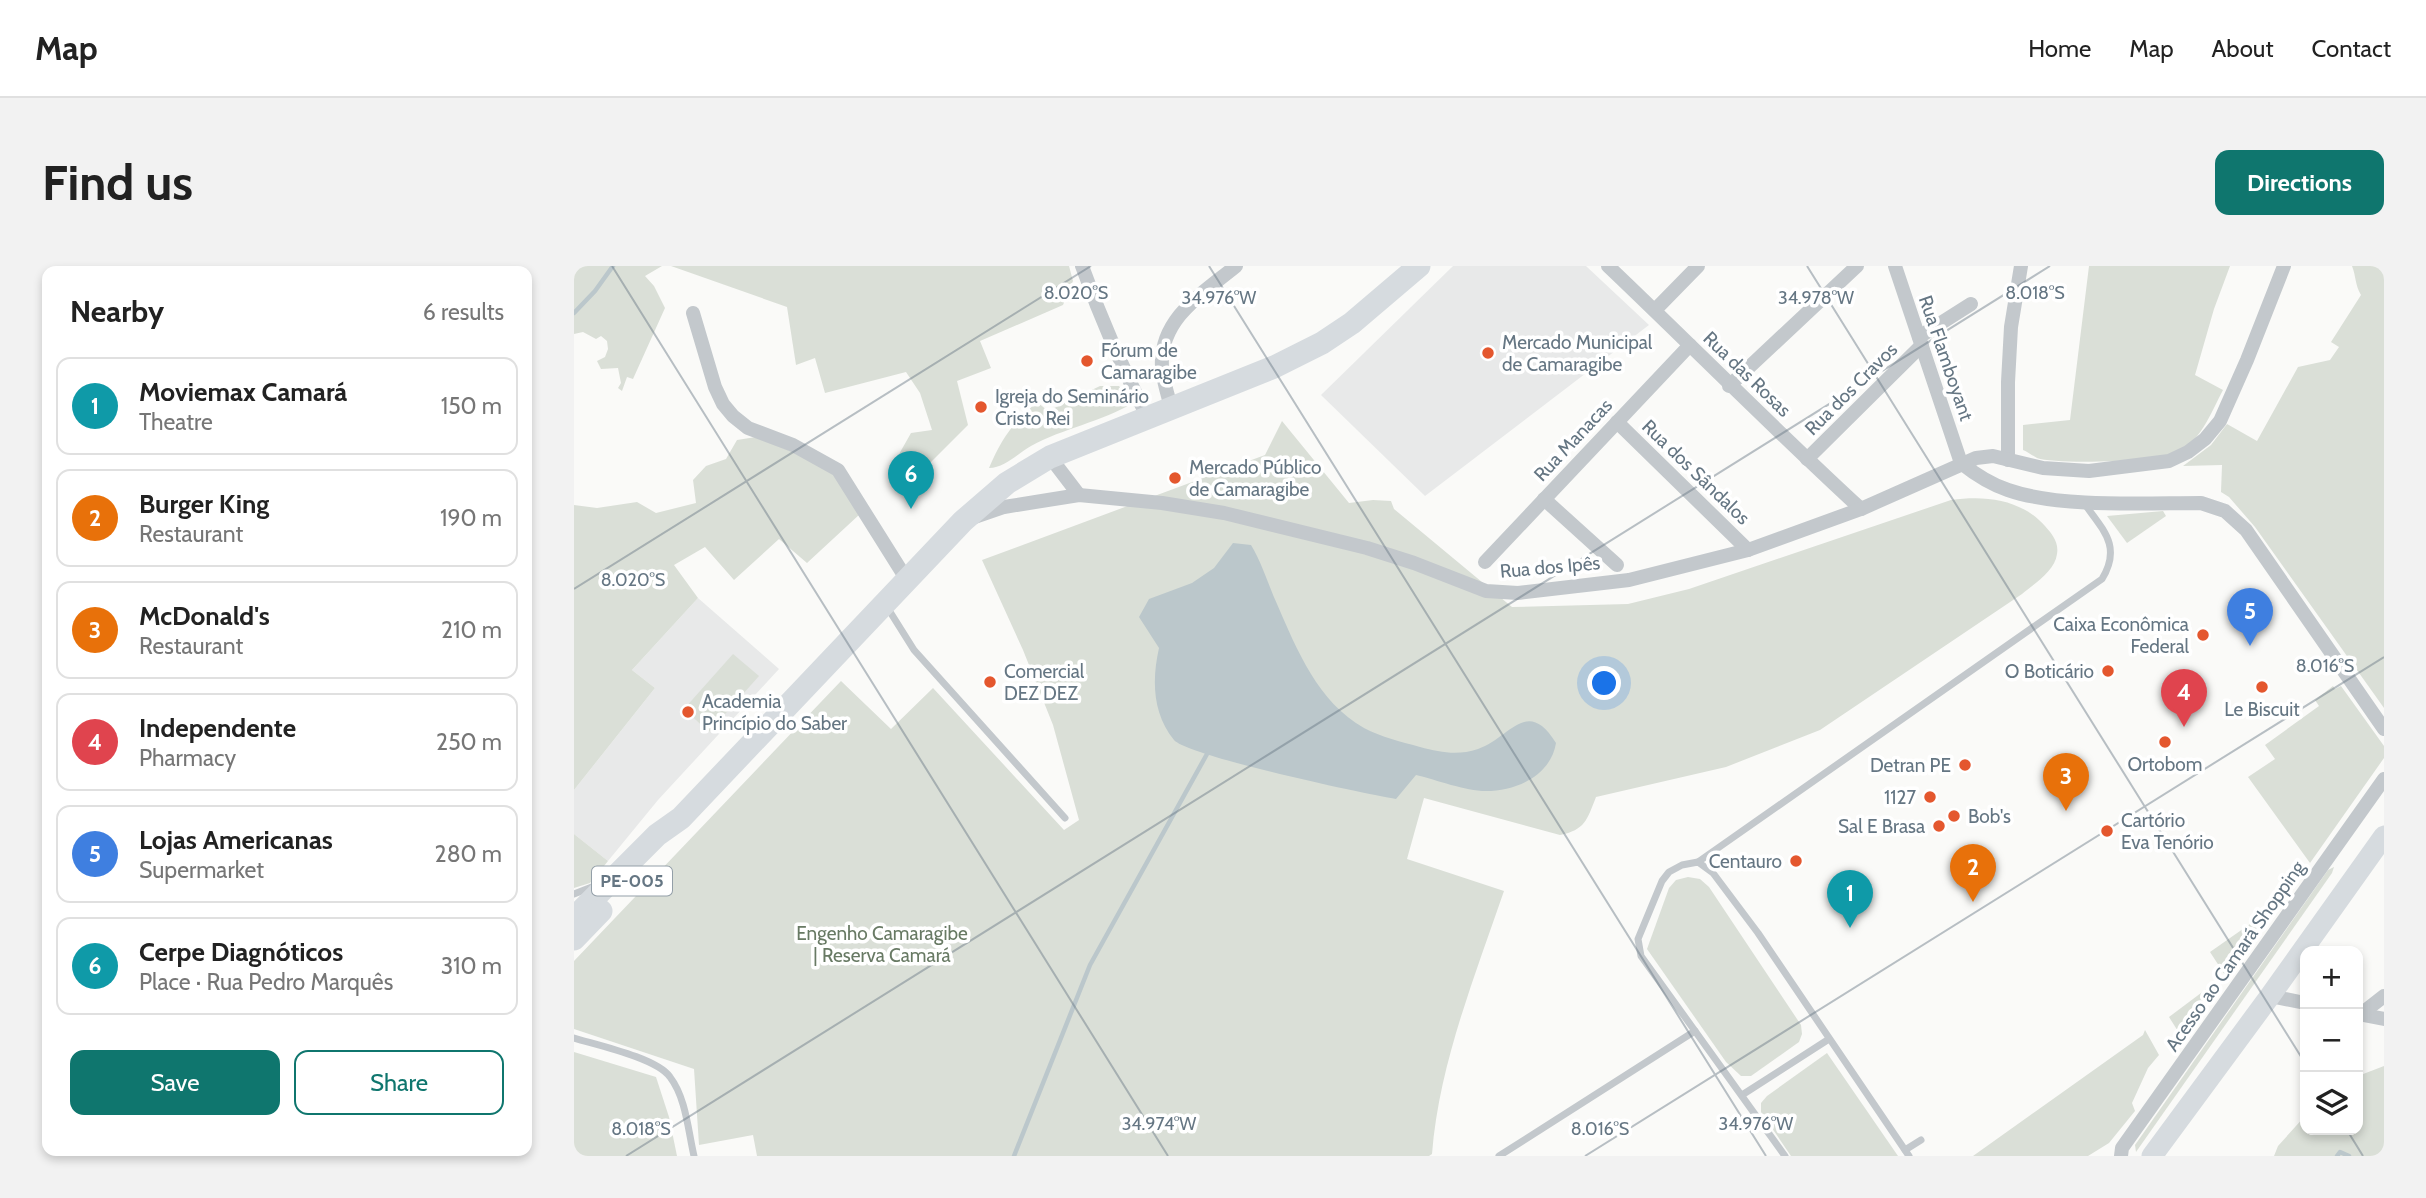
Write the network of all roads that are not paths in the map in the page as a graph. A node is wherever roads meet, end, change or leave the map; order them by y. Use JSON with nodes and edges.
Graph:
{"nodes":[{"id":1,"x":1082,"y":266,"type":"edge"},
{"id":2,"x":1236,"y":266,"type":"edge"},
{"id":3,"x":1419,"y":266,"type":"edge"},
{"id":4,"x":1608,"y":266,"type":"edge"},
{"id":5,"x":1698,"y":266,"type":"edge"},
{"id":6,"x":1857,"y":266,"type":"edge"},
{"id":7,"x":1895,"y":266,"type":"edge"},
{"id":8,"x":2021,"y":266,"type":"edge"},
{"id":9,"x":2284,"y":266,"type":"edge"},
{"id":10,"x":1971,"y":304,"type":"dead end"},
{"id":11,"x":1655,"y":310,"type":"junction"},
{"id":12,"x":693,"y":313,"type":"dead end"},
{"id":13,"x":1920,"y":341,"type":"junction"},
{"id":14,"x":1690,"y":345,"type":"junction"},
{"id":15,"x":1729,"y":386,"type":"junction"},
{"id":16,"x":1172,"y":410,"type":"junction"},
{"id":17,"x":1149,"y":418,"type":"junction"},
{"id":18,"x":1617,"y":422,"type":"junction"},
{"id":19,"x":1050,"y":457,"type":"junction"},
{"id":20,"x":1807,"y":459,"type":"junction"},
{"id":21,"x":2008,"y":460,"type":"junction"},
{"id":22,"x":1961,"y":463,"type":"junction"},
{"id":23,"x":1079,"y":495,"type":"junction"},
{"id":24,"x":1544,"y":499,"type":"junction"},
{"id":25,"x":2083,"y":501,"type":"junction"},
{"id":26,"x":1861,"y":509,"type":"junction"},
{"id":27,"x":963,"y":521,"type":"junction"},
{"id":28,"x":1748,"y":550,"type":"junction"},
{"id":29,"x":1485,"y":562,"type":"dead end"},
{"id":30,"x":1617,"y":565,"type":"dead end"},
{"id":31,"x":907,"y":580,"type":"junction"},
{"id":32,"x":885,"y":603,"type":"junction"},
{"id":33,"x":2384,"y":729,"type":"edge"},
{"id":34,"x":2384,"y":779,"type":"edge"},
{"id":35,"x":681,"y":818,"type":"junction"},
{"id":36,"x":1065,"y":818,"type":"dead end"},
{"id":37,"x":2384,"y":836,"type":"edge"},
{"id":38,"x":1698,"y":862,"type":"junction"},
{"id":39,"x":614,"y":879,"type":"junction"},
{"id":40,"x":574,"y":894,"type":"edge"},
{"id":41,"x":574,"y":918,"type":"edge"},
{"id":42,"x":574,"y":939,"type":"edge"},
{"id":43,"x":2270,"y":996,"type":"junction"},
{"id":44,"x":2384,"y":996,"type":"edge"},
{"id":45,"x":2300,"y":1002,"type":"edge"},
{"id":46,"x":2363,"y":1012,"type":"edge"},
{"id":47,"x":2363,"y":1015,"type":"edge"},
{"id":48,"x":2384,"y":1019,"type":"edge"},
{"id":49,"x":1695,"y":1031,"type":"junction"},
{"id":50,"x":574,"y":1038,"type":"edge"},
{"id":51,"x":1829,"y":1038,"type":"junction"},
{"id":52,"x":1742,"y":1095,"type":"junction"},
{"id":53,"x":1920,"y":1139,"type":"dead end"},
{"id":54,"x":1907,"y":1153,"type":"edge"},
{"id":55,"x":2118,"y":1153,"type":"edge"},
{"id":56,"x":694,"y":1156,"type":"edge"},
{"id":57,"x":1499,"y":1156,"type":"edge"},
{"id":58,"x":1785,"y":1156,"type":"edge"},
{"id":59,"x":2152,"y":1156,"type":"edge"}],
"edges":[{"from":1,"to":17,"type":"street"},
{"from":2,"to":16,"type":"street"},
{"from":3,"to":16,"type":"main road","number":"PE-005"},
{"from":4,"to":11,"type":"street","name":"Rua das Rosas"},
{"from":5,"to":11,"type":"street"},
{"from":6,"to":15,"type":"street"},
{"from":7,"to":13,"type":"street","name":"Rua Flamboyant"},
{"from":8,"to":21,"type":"street"},
{"from":9,"to":21,"type":"street","name":"Rua dos Ipês"},
{"from":10,"to":13,"type":"street","name":"Rua dos Cravos"},
{"from":11,"to":14,"type":"street","name":"Rua das Rosas"},
{"from":12,"to":31,"type":"street"},
{"from":13,"to":20,"type":"street","name":"Rua dos Cravos"},
{"from":13,"to":22,"type":"street","name":"Rua Flamboyant"},
{"from":14,"to":15,"type":"street","name":"Rua das Rosas"},
{"from":14,"to":18,"type":"street","name":"Rua Manacas"},
{"from":15,"to":20,"type":"street","name":"Rua das Rosas"},
{"from":16,"to":17,"type":"main road","number":"PE-005"},
{"from":17,"to":19,"type":"main road","number":"PE-005"},
{"from":18,"to":24,"type":"street","name":"Rua Manacas"},
{"from":18,"to":28,"type":"street","name":"Rua dos Sândalos"},
{"from":19,"to":23,"type":"street"},
{"from":19,"to":27,"type":"main road","number":"PE-005"},
{"from":20,"to":26,"type":"street","name":"Rua das Rosas"},
{"from":21,"to":22,"type":"street","name":"Rua dos Ipês"},
{"from":22,"to":25,"type":"street"},
{"from":22,"to":26,"type":"street","name":"Rua dos Ipês"},
{"from":23,"to":27,"type":"street","name":"Rua dos Ipês"},
{"from":23,"to":28,"type":"street","name":"Rua dos Ipês"},
{"from":24,"to":29,"type":"street","name":"Rua Manacas"},
{"from":24,"to":30,"type":"street","name":"Rua dos Ipês"},
{"from":25,"to":33,"type":"street"},
{"from":25,"to":38,"type":"lane"},
{"from":26,"to":28,"type":"street","name":"Rua dos Ipês"},
{"from":27,"to":31,"type":"main road","number":"PE-005"},
{"from":31,"to":32,"type":"main road","number":"PE-005"},
{"from":32,"to":35,"type":"main road","number":"PE-005"},
{"from":32,"to":36,"type":"lane"},
{"from":34,"to":55,"type":"street","name":"Acesso ao Camará Shopping"},
{"from":35,"to":39,"type":"main road","number":"PE-005"},
{"from":35,"to":42,"type":"main road","number":"PE-005"},
{"from":37,"to":43,"type":"street"},
{"from":38,"to":49,"type":"lane"},
{"from":38,"to":51,"type":"lane"},
{"from":39,"to":40,"type":"lane"},
{"from":39,"to":41,"type":"main road","number":"PE-005"},
{"from":43,"to":45,"type":"street"},
{"from":43,"to":59,"type":"street"},
{"from":44,"to":46,"type":"street"},
{"from":47,"to":48,"type":"street"},
{"from":49,"to":52,"type":"lane"},
{"from":49,"to":57,"type":"lane"},
{"from":50,"to":56,"type":"lane"},
{"from":51,"to":52,"type":"lane"},
{"from":51,"to":54,"type":"lane"},
{"from":52,"to":58,"type":"lane"},
{"from":53,"to":54,"type":"lane"}]}
